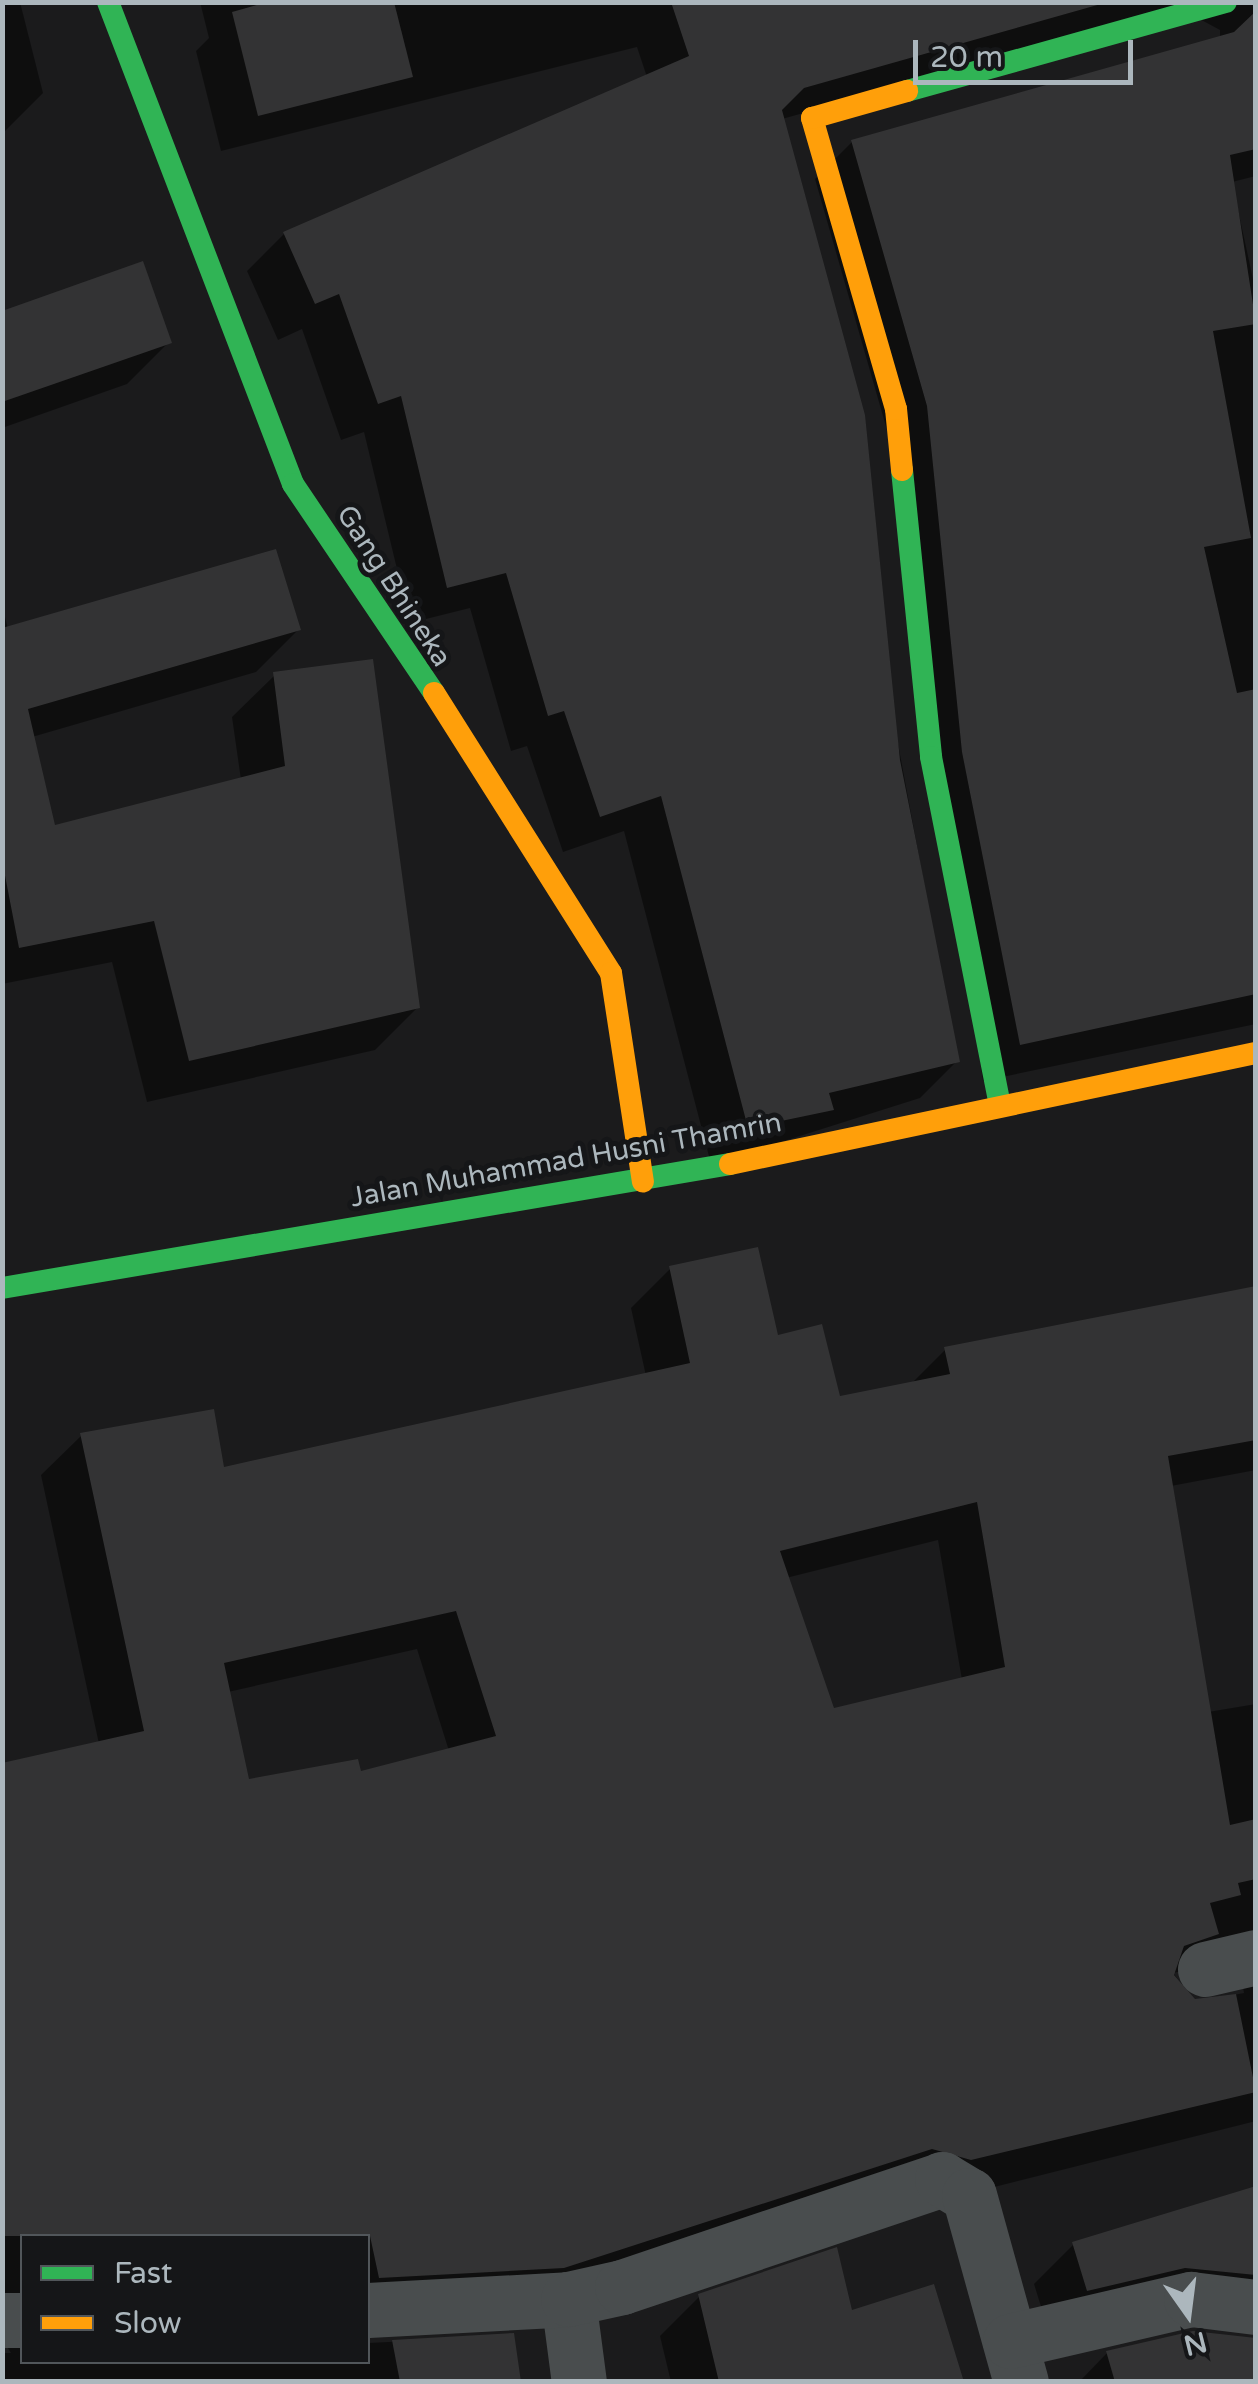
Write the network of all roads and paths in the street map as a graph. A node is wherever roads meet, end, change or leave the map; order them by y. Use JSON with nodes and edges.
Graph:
{"nodes":[{"id":1,"x":108,"y":2,"type":"edge"},
{"id":2,"x":1226,"y":2,"type":"edge"},
{"id":3,"x":1256,"y":1054,"type":"edge"},
{"id":4,"x":1000,"y":1105,"type":"junction"},
{"id":5,"x":643,"y":1182,"type":"junction"},
{"id":6,"x":2,"y":1288,"type":"edge"},
{"id":7,"x":568,"y":2299,"type":"junction"},
{"id":8,"x":1256,"y":2308,"type":"edge"},
{"id":9,"x":370,"y":2310,"type":"edge"},
{"id":10,"x":1016,"y":2361,"type":"edge"},
{"id":11,"x":580,"y":2382,"type":"edge"}],
"edges":[{"from":1,"to":5,"type":"street","name":"Gang Bhineka"},
{"from":2,"to":4,"type":"street"},
{"from":3,"to":4,"type":"street","name":"Jalan Muhammad Husni Thamrin"},
{"from":4,"to":5,"type":"street","name":"Jalan Muhammad Husni Thamrin"},
{"from":5,"to":6,"type":"street","name":"Jalan Muhammad Husni Thamrin"},
{"from":7,"to":9,"type":"street"},
{"from":7,"to":10,"type":"street"},
{"from":7,"to":11,"type":"street"},
{"from":8,"to":10,"type":"street"}]}
